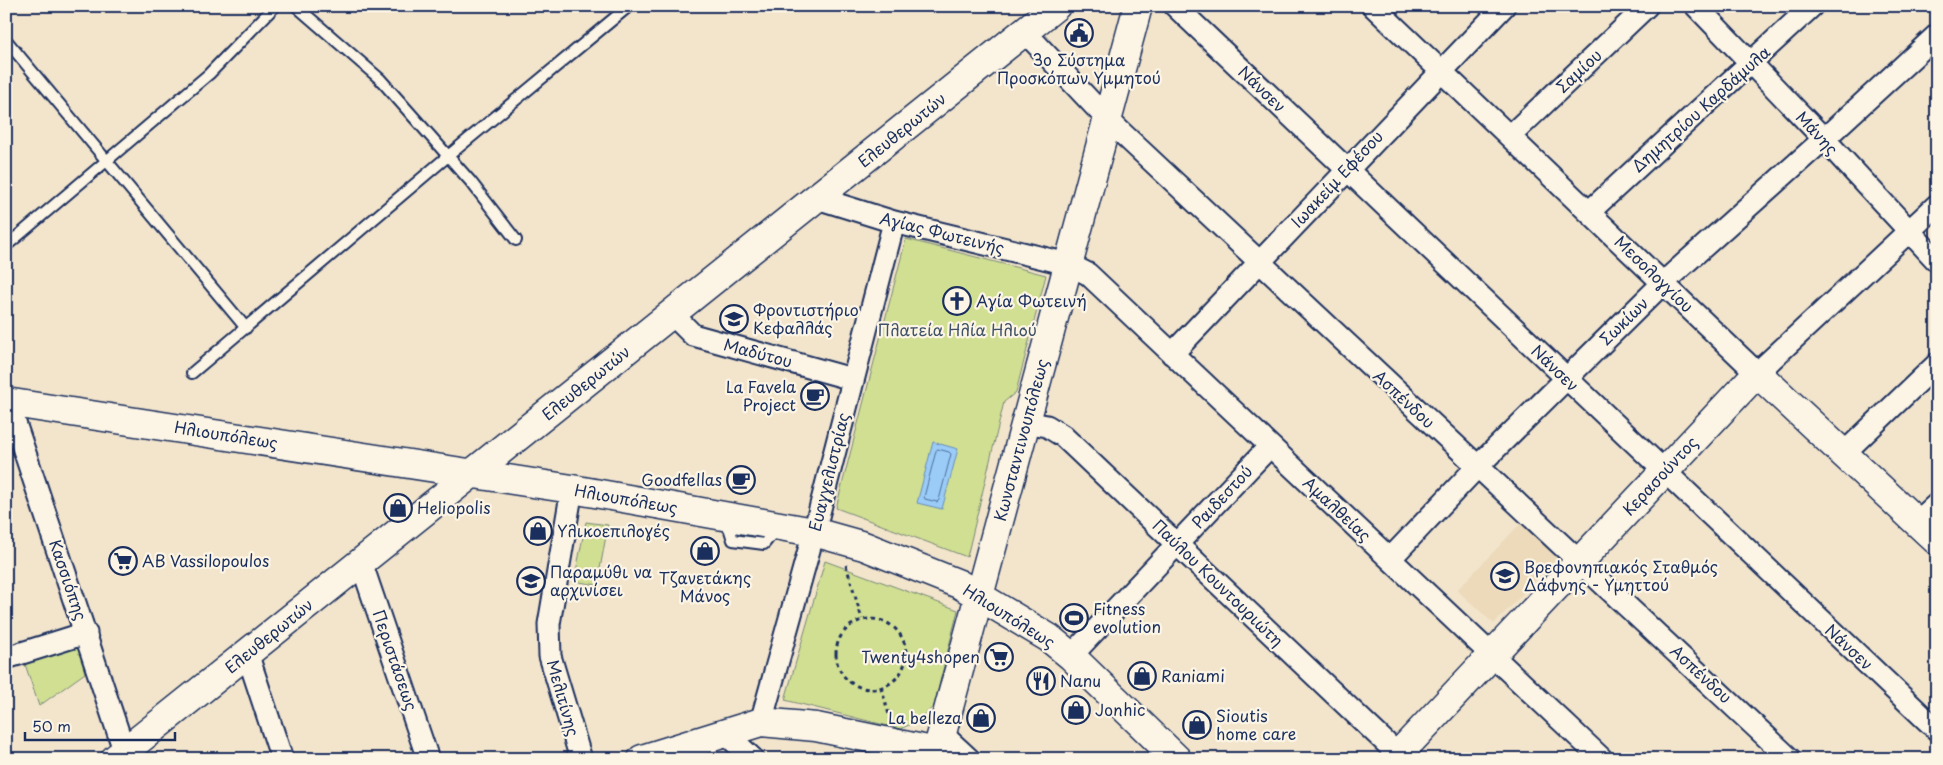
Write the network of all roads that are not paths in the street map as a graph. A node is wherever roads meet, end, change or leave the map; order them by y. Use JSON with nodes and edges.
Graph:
{"nodes":[{"id":1,"x":275,"y":6,"type":"edge"},
{"id":2,"x":296,"y":6,"type":"edge"},
{"id":3,"x":629,"y":6,"type":"edge"},
{"id":4,"x":1056,"y":6,"type":"edge"},
{"id":5,"x":1138,"y":6,"type":"edge"},
{"id":6,"x":1175,"y":6,"type":"edge"},
{"id":7,"x":1373,"y":6,"type":"edge"},
{"id":8,"x":1504,"y":6,"type":"edge"},
{"id":9,"x":1647,"y":6,"type":"edge"},
{"id":10,"x":1696,"y":6,"type":"edge"},
{"id":11,"x":1812,"y":6,"type":"edge"},
{"id":12,"x":1025,"y":32,"type":"junction"},
{"id":13,"x":1937,"y":34,"type":"edge"},
{"id":14,"x":6,"y":40,"type":"edge"},
{"id":15,"x":1751,"y":64,"type":"junction"},
{"id":16,"x":1441,"y":70,"type":"junction"},
{"id":17,"x":1107,"y":118,"type":"junction"},
{"id":18,"x":1510,"y":136,"type":"junction"},
{"id":19,"x":1824,"y":139,"type":"junction"},
{"id":20,"x":448,"y":156,"type":"junction"},
{"id":21,"x":108,"y":161,"type":"junction"},
{"id":22,"x":1346,"y":170,"type":"junction"},
{"id":23,"x":817,"y":198,"type":"junction"},
{"id":24,"x":1937,"y":205,"type":"edge"},
{"id":25,"x":1589,"y":212,"type":"junction"},
{"id":26,"x":894,"y":222,"type":"junction"},
{"id":27,"x":1908,"y":231,"type":"junction"},
{"id":28,"x":516,"y":240,"type":"dead end"},
{"id":29,"x":6,"y":246,"type":"edge"},
{"id":30,"x":1937,"y":261,"type":"edge"},
{"id":31,"x":1259,"y":262,"type":"junction"},
{"id":32,"x":1068,"y":264,"type":"junction"},
{"id":33,"x":1664,"y":282,"type":"junction"},
{"id":34,"x":672,"y":314,"type":"junction"},
{"id":35,"x":246,"y":328,"type":"junction"},
{"id":36,"x":1172,"y":354,"type":"junction"},
{"id":37,"x":1937,"y":364,"type":"edge"},
{"id":38,"x":192,"y":373,"type":"dead end"},
{"id":39,"x":1757,"y":373,"type":"junction"},
{"id":40,"x":1566,"y":378,"type":"junction"},
{"id":41,"x":852,"y":379,"type":"junction"},
{"id":42,"x":7,"y":402,"type":"edge"},
{"id":43,"x":1026,"y":422,"type":"junction"},
{"id":44,"x":1270,"y":446,"type":"junction"},
{"id":45,"x":1843,"y":454,"type":"junction"},
{"id":46,"x":1477,"y":467,"type":"junction"},
{"id":47,"x":1664,"y":472,"type":"junction"},
{"id":48,"x":473,"y":473,"type":"junction"},
{"id":49,"x":572,"y":489,"type":"junction"},
{"id":50,"x":1937,"y":504,"type":"edge"},
{"id":51,"x":1917,"y":522,"type":"junction"},
{"id":52,"x":814,"y":532,"type":"junction"},
{"id":53,"x":1937,"y":541,"type":"edge"},
{"id":54,"x":1177,"y":545,"type":"junction"},
{"id":55,"x":1390,"y":559,"type":"junction"},
{"id":56,"x":1580,"y":560,"type":"junction"},
{"id":57,"x":361,"y":562,"type":"junction"},
{"id":58,"x":979,"y":595,"type":"junction"},
{"id":59,"x":86,"y":633,"type":"junction"},
{"id":60,"x":247,"y":654,"type":"junction"},
{"id":61,"x":1492,"y":655,"type":"junction"},
{"id":62,"x":1071,"y":656,"type":"junction"},
{"id":63,"x":6,"y":658,"type":"edge"},
{"id":64,"x":761,"y":722,"type":"junction"},
{"id":65,"x":1937,"y":730,"type":"edge"},
{"id":66,"x":724,"y":732,"type":"junction"},
{"id":67,"x":938,"y":748,"type":"edge"},
{"id":68,"x":122,"y":756,"type":"edge"},
{"id":69,"x":1398,"y":757,"type":"edge"},
{"id":70,"x":282,"y":759,"type":"edge"},
{"id":71,"x":428,"y":759,"type":"edge"},
{"id":72,"x":581,"y":759,"type":"edge"},
{"id":73,"x":642,"y":759,"type":"edge"},
{"id":74,"x":753,"y":759,"type":"edge"},
{"id":75,"x":969,"y":759,"type":"edge"},
{"id":76,"x":1178,"y":759,"type":"edge"},
{"id":77,"x":1602,"y":759,"type":"edge"},
{"id":78,"x":1790,"y":759,"type":"edge"}],
"edges":[{"from":1,"to":21,"type":"lane"},
{"from":2,"to":20,"type":"lane"},
{"from":3,"to":20,"type":"lane"},
{"from":4,"to":12,"type":"main road","name":"Ελευθερωτών"},
{"from":5,"to":17,"type":"main road","name":"Κωνσταντινουπόλεως"},
{"from":6,"to":22,"type":"street","name":"Νάνσεν"},
{"from":7,"to":16,"type":"street","name":"Μεσολογγίου"},
{"from":8,"to":16,"type":"street","name":"Ιωακείμ Εφέσου"},
{"from":9,"to":18,"type":"street","name":"Σαμίου"},
{"from":10,"to":15,"type":"street","name":"Μάνης"},
{"from":11,"to":15,"type":"street","name":"Δημητρίου Καρδάμυλα"},
{"from":12,"to":17,"type":"street","name":"Ασπένδου"},
{"from":12,"to":23,"type":"main road","name":"Ελευθερωτών"},
{"from":13,"to":19,"type":"street","name":"Σωκίων"},
{"from":14,"to":21,"type":"lane"},
{"from":15,"to":19,"type":"street","name":"Μάνης"},
{"from":15,"to":25,"type":"street","name":"Δημητρίου Καρδάμυλα"},
{"from":16,"to":18,"type":"street","name":"Μεσολογγίου"},
{"from":16,"to":22,"type":"street","name":"Ιωακείμ Εφέσου"},
{"from":17,"to":31,"type":"street","name":"Ασπένδου"},
{"from":17,"to":32,"type":"main road","name":"Κωνσταντινουπόλεως"},
{"from":18,"to":25,"type":"street","name":"Μεσολογγίου"},
{"from":19,"to":27,"type":"street","name":"Μάνης"},
{"from":19,"to":33,"type":"street","name":"Σωκίων"},
{"from":20,"to":28,"type":"lane"},
{"from":20,"to":35,"type":"lane"},
{"from":21,"to":29,"type":"lane"},
{"from":21,"to":35,"type":"lane"},
{"from":22,"to":31,"type":"street","name":"Ιωακείμ Εφέσου"},
{"from":22,"to":40,"type":"street","name":"Νάνσεν"},
{"from":23,"to":26,"type":"street","name":"Αγίας Φωτεινής"},
{"from":23,"to":34,"type":"main road","name":"Ελευθερωτών"},
{"from":24,"to":27,"type":"street","name":"Κερασούντος"},
{"from":25,"to":33,"type":"street","name":"Μεσολογγίου"},
{"from":26,"to":32,"type":"street","name":"Αγίας Φωτεινής"},
{"from":26,"to":41,"type":"street","name":"Ευαγγελιστρίας"},
{"from":27,"to":30,"type":"street","name":"Μάνης"},
{"from":27,"to":39,"type":"street","name":"Κερασούντος"},
{"from":31,"to":36,"type":"street","name":"Ιωακείμ Εφέσου"},
{"from":31,"to":46,"type":"street","name":"Ασπένδου"},
{"from":32,"to":36,"type":"street","name":"Αμαλθείας"},
{"from":32,"to":43,"type":"main road","name":"Κωνσταντινουπόλεως"},
{"from":33,"to":39,"type":"street","name":"Μεσολογγίου"},
{"from":33,"to":40,"type":"street","name":"Σωκίων"},
{"from":34,"to":41,"type":"street","name":"Μαδύτου"},
{"from":34,"to":48,"type":"main road","name":"Ελευθερωτών"},
{"from":35,"to":38,"type":"lane"},
{"from":36,"to":44,"type":"street","name":"Αμαλθείας"},
{"from":37,"to":45,"type":"street"},
{"from":39,"to":45,"type":"main road","name":"Μεσολογγίου"},
{"from":39,"to":47,"type":"main road","name":"Κερασούντος"},
{"from":40,"to":46,"type":"street","name":"Σωκίων"},
{"from":40,"to":47,"type":"street","name":"Νάνσεν"},
{"from":41,"to":52,"type":"street","name":"Ευαγγελιστρίας"},
{"from":42,"to":48,"type":"main road","name":"Ηλιουπόλεως"},
{"from":42,"to":59,"type":"street","name":"Κασσιόπης"},
{"from":43,"to":54,"type":"street","name":"Παύλου Κουντουριώτη"},
{"from":43,"to":58,"type":"main road","name":"Κωνσταντινουπόλεως"},
{"from":44,"to":54,"type":"street","name":"Ραιδεστού"},
{"from":44,"to":55,"type":"street","name":"Αμαλθείας"},
{"from":45,"to":51,"type":"main road","name":"Μεσολογγίου"},
{"from":46,"to":55,"type":"street","name":"Σωκίων"},
{"from":46,"to":56,"type":"street","name":"Ασπένδου"},
{"from":47,"to":56,"type":"main road","name":"Κερασούντος"},
{"from":47,"to":65,"type":"street","name":"Νάνσεν"},
{"from":48,"to":49,"type":"main road","name":"Ηλιουπόλεως"},
{"from":48,"to":57,"type":"main road","name":"Ελευθερωτών"},
{"from":49,"to":52,"type":"main road","name":"Ηλιουπόλεως"},
{"from":49,"to":72,"type":"street","name":"Μελιτίνης"},
{"from":50,"to":51,"type":"street"},
{"from":51,"to":53,"type":"main road","name":"Μεσολογγίου"},
{"from":52,"to":58,"type":"main road","name":"Ηλιουπόλεως"},
{"from":52,"to":64,"type":"street","name":"Ευαγγελιστρίας"},
{"from":54,"to":62,"type":"street","name":"Ραιδεστού"},
{"from":54,"to":69,"type":"street","name":"Παύλου Κουντουριώτη"},
{"from":55,"to":61,"type":"street","name":"Αμαλθείας"},
{"from":56,"to":61,"type":"main road","name":"Κερασούντος"},
{"from":56,"to":78,"type":"street","name":"Ασπένδου"},
{"from":57,"to":60,"type":"main road","name":"Ελευθερωτών"},
{"from":57,"to":71,"type":"street","name":"Περιστάσεως"},
{"from":58,"to":62,"type":"main road","name":"Ηλιουπόλεως"},
{"from":58,"to":67,"type":"main road","name":"Κωνσταντινουπόλεως"},
{"from":59,"to":63,"type":"street"},
{"from":59,"to":68,"type":"street","name":"Κασσιόπης"},
{"from":60,"to":68,"type":"main road","name":"Ελευθερωτών"},
{"from":60,"to":70,"type":"street"},
{"from":61,"to":69,"type":"main road","name":"Κερασούντος"},
{"from":61,"to":77,"type":"street","name":"Αμαλθείας"},
{"from":62,"to":76,"type":"main road","name":"Ηλιουπόλεως"},
{"from":64,"to":66,"type":"main road"},
{"from":64,"to":67,"type":"main road"},
{"from":66,"to":73,"type":"main road"},
{"from":66,"to":74,"type":"street"},
{"from":67,"to":75,"type":"street"}]}
